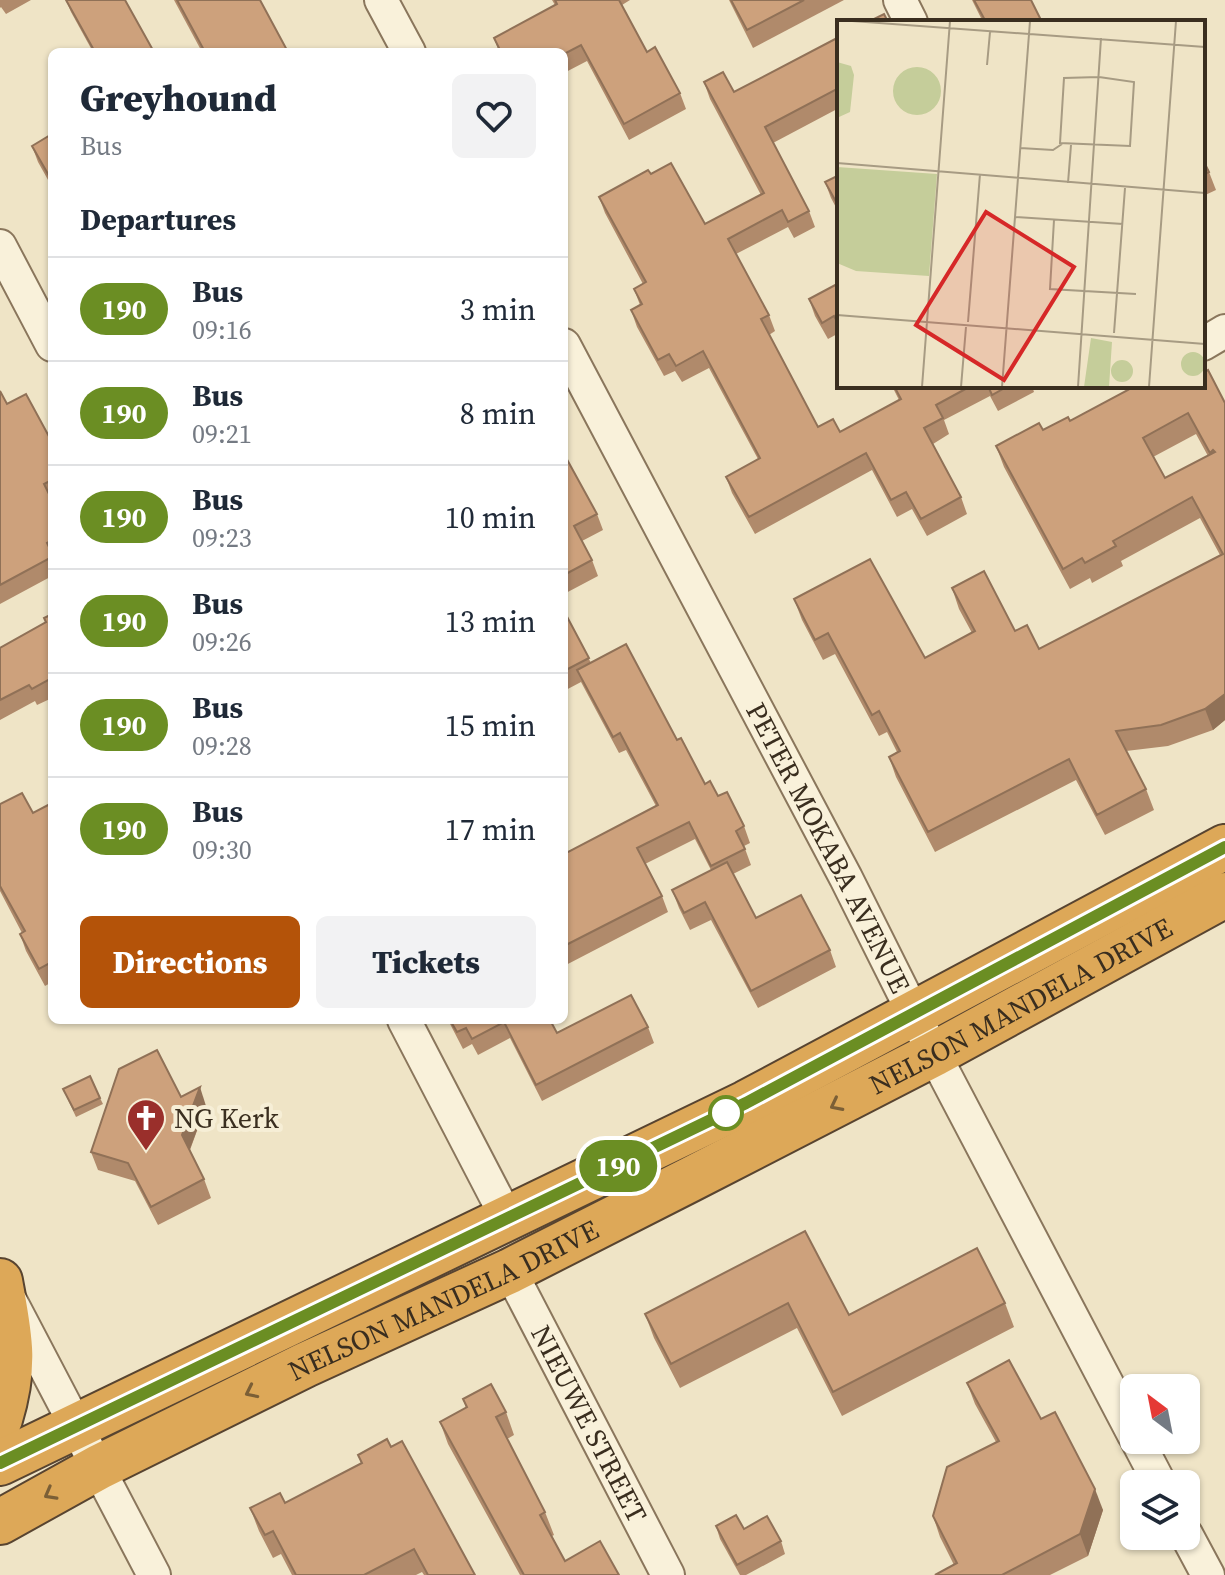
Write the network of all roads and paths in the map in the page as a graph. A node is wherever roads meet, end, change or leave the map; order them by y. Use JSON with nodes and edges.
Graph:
{"nodes":[{"id":1,"x":381,"y":0,"type":"edge"},
{"id":2,"x":900,"y":0,"type":"edge"},
{"id":3,"x":910,"y":20,"type":"edge"},
{"id":4,"x":407,"y":48,"type":"edge"},
{"id":5,"x":0,"y":246,"type":"edge"},
{"id":6,"x":1225,"y":331,"type":"edge"},
{"id":7,"x":48,"y":337,"type":"edge"},
{"id":8,"x":1205,"y":343,"type":"edge"},
{"id":9,"x":568,"y":353,"type":"edge"},
{"id":10,"x":1225,"y":847,"type":"edge"},
{"id":11,"x":1225,"y":895,"type":"edge"},
{"id":12,"x":914,"y":1014,"type":"junction"},
{"id":13,"x":406,"y":1024,"type":"edge"},
{"id":14,"x":934,"y":1054,"type":"junction"},
{"id":15,"x":508,"y":1220,"type":"junction"},
{"id":16,"x":510,"y":1271,"type":"junction"},
{"id":17,"x":0,"y":1281,"type":"edge"},
{"id":18,"x":1120,"y":1408,"type":"edge"},
{"id":19,"x":0,"y":1419,"type":"edge"},
{"id":20,"x":76,"y":1425,"type":"junction"},
{"id":21,"x":0,"y":1463,"type":"edge"},
{"id":22,"x":99,"y":1467,"type":"junction"},
{"id":23,"x":0,"y":1522,"type":"edge"},
{"id":24,"x":1195,"y":1550,"type":"edge"},
{"id":25,"x":154,"y":1575,"type":"edge"},
{"id":26,"x":668,"y":1575,"type":"edge"},
{"id":27,"x":1208,"y":1575,"type":"edge"}],
"edges":[{"from":1,"to":4,"type":"street"},
{"from":2,"to":3,"type":"street"},
{"from":5,"to":7,"type":"street"},
{"from":6,"to":8,"type":"street"},
{"from":9,"to":12,"type":"street","name":"PETER MOKABA AVENUE"},
{"from":10,"to":12,"type":"highway","name":"NELSON MANDELA DRIVE"},
{"from":11,"to":14,"type":"highway","name":"NELSON MANDELA DRIVE"},
{"from":12,"to":14,"type":"street","name":"PETER MOKABA AVENUE"},
{"from":12,"to":15,"type":"highway","name":"NELSON MANDELA DRIVE"},
{"from":13,"to":15,"type":"street"},
{"from":14,"to":16,"type":"highway","name":"NELSON MANDELA DRIVE","one_way":true},
{"from":14,"to":18,"type":"street","name":"PETER MOKABA AVENUE"},
{"from":15,"to":20,"type":"highway","name":"NELSON MANDELA DRIVE"},
{"from":16,"to":22,"type":"highway","name":"NELSON MANDELA DRIVE","one_way":true},
{"from":16,"to":26,"type":"street","name":"NIEUWE STREET"},
{"from":17,"to":19,"type":"highway"},
{"from":17,"to":20,"type":"street"},
{"from":20,"to":21,"type":"highway","name":"NELSON MANDELA DRIVE"},
{"from":20,"to":22,"type":"street"},
{"from":22,"to":23,"type":"highway","name":"NELSON MANDELA DRIVE","one_way":true},
{"from":22,"to":25,"type":"street"},
{"from":24,"to":27,"type":"street"}]}
